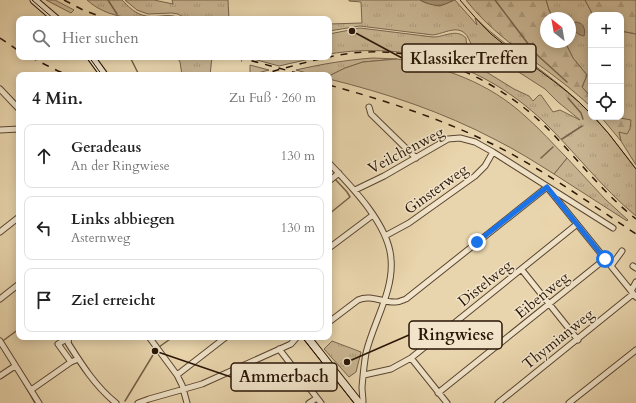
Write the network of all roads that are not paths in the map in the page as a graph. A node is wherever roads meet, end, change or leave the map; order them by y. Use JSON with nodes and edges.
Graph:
{"nodes":[{"id":1,"x":34,"y":0,"type":"edge"},
{"id":2,"x":53,"y":16,"type":"edge"},
{"id":3,"x":93,"y":60,"type":"edge"},
{"id":4,"x":102,"y":72,"type":"edge"},
{"id":5,"x":0,"y":89,"type":"edge"},
{"id":6,"x":16,"y":104,"type":"edge"},
{"id":7,"x":369,"y":107,"type":"dead end"},
{"id":8,"x":16,"y":129,"type":"edge"},
{"id":9,"x":0,"y":130,"type":"edge"},
{"id":10,"x":493,"y":152,"type":"junction"},
{"id":11,"x":416,"y":158,"type":"junction"},
{"id":12,"x":334,"y":177,"type":"edge"},
{"id":13,"x":547,"y":187,"type":"junction"},
{"id":14,"x":355,"y":190,"type":"junction"},
{"id":15,"x":373,"y":215,"type":"junction"},
{"id":16,"x":16,"y":219,"type":"edge"},
{"id":17,"x":576,"y":225,"type":"junction"},
{"id":18,"x":613,"y":228,"type":"dead end"},
{"id":19,"x":0,"y":232,"type":"edge"},
{"id":20,"x":385,"y":236,"type":"junction"},
{"id":21,"x":332,"y":246,"type":"edge"},
{"id":22,"x":622,"y":251,"type":"dead end"},
{"id":23,"x":605,"y":259,"type":"junction"},
{"id":24,"x":611,"y":266,"type":"junction"},
{"id":25,"x":522,"y":270,"type":"junction"},
{"id":26,"x":636,"y":282,"type":"edge"},
{"id":27,"x":16,"y":286,"type":"edge"},
{"id":28,"x":633,"y":294,"type":"edge"},
{"id":29,"x":0,"y":299,"type":"edge"},
{"id":30,"x":384,"y":300,"type":"junction"},
{"id":31,"x":549,"y":305,"type":"junction"},
{"id":32,"x":332,"y":320,"type":"edge"},
{"id":33,"x":0,"y":340,"type":"edge"},
{"id":34,"x":64,"y":340,"type":"edge"},
{"id":35,"x":68,"y":340,"type":"edge"},
{"id":36,"x":152,"y":340,"type":"edge"},
{"id":37,"x":222,"y":340,"type":"edge"},
{"id":38,"x":294,"y":340,"type":"edge"},
{"id":39,"x":309,"y":340,"type":"edge"},
{"id":40,"x":578,"y":340,"type":"junction"},
{"id":41,"x":279,"y":349,"type":"junction"},
{"id":42,"x":636,"y":350,"type":"edge"},
{"id":43,"x":411,"y":358,"type":"junction"},
{"id":44,"x":78,"y":359,"type":"junction"},
{"id":45,"x":71,"y":362,"type":"junction"},
{"id":46,"x":15,"y":366,"type":"junction"},
{"id":47,"x":313,"y":373,"type":"dead end"},
{"id":48,"x":177,"y":375,"type":"junction"},
{"id":49,"x":364,"y":375,"type":"junction"},
{"id":50,"x":0,"y":376,"type":"edge"},
{"id":51,"x":304,"y":381,"type":"junction"},
{"id":52,"x":31,"y":390,"type":"junction"},
{"id":53,"x":183,"y":390,"type":"junction"},
{"id":54,"x":438,"y":393,"type":"junction"},
{"id":55,"x":317,"y":398,"type":"junction"},
{"id":56,"x":39,"y":403,"type":"edge"},
{"id":57,"x":116,"y":403,"type":"edge"},
{"id":58,"x":138,"y":403,"type":"edge"},
{"id":59,"x":187,"y":403,"type":"edge"},
{"id":60,"x":309,"y":403,"type":"edge"},
{"id":61,"x":321,"y":403,"type":"edge"},
{"id":62,"x":358,"y":403,"type":"edge"},
{"id":63,"x":362,"y":403,"type":"edge"},
{"id":64,"x":447,"y":403,"type":"edge"},
{"id":65,"x":498,"y":403,"type":"edge"},
{"id":66,"x":570,"y":403,"type":"edge"}],
"edges":[{"from":1,"to":2,"type":"main road"},
{"from":3,"to":4,"type":"main road"},
{"from":5,"to":6,"type":"street"},
{"from":7,"to":11,"type":"street"},
{"from":8,"to":9,"type":"street"},
{"from":10,"to":11,"type":"street","name":"Veilchenweg"},
{"from":10,"to":13,"type":"street","name":"Veilchenweg"},
{"from":10,"to":20,"type":"street","name":"Ginsterweg"},
{"from":11,"to":14,"type":"street","name":"Veilchenweg"},
{"from":12,"to":14,"type":"street"},
{"from":13,"to":17,"type":"street"},
{"from":13,"to":18,"type":"street","name":"Veilchenweg"},
{"from":13,"to":30,"type":"street"},
{"from":14,"to":15,"type":"street"},
{"from":15,"to":20,"type":"street"},
{"from":15,"to":21,"type":"street"},
{"from":16,"to":19,"type":"street"},
{"from":17,"to":23,"type":"street"},
{"from":17,"to":25,"type":"street","name":"Distelweg"},
{"from":20,"to":30,"type":"street"},
{"from":22,"to":24,"type":"street"},
{"from":23,"to":24,"type":"street"},
{"from":23,"to":31,"type":"street","name":"Eibenweg"},
{"from":24,"to":28,"type":"street"},
{"from":25,"to":31,"type":"street"},
{"from":25,"to":43,"type":"street","name":"Distelweg"},
{"from":26,"to":28,"type":"street"},
{"from":27,"to":29,"type":"street"},
{"from":28,"to":40,"type":"street","name":"Thymianweg"},
{"from":30,"to":32,"type":"street"},
{"from":30,"to":49,"type":"street"},
{"from":31,"to":40,"type":"street"},
{"from":31,"to":54,"type":"street","name":"Eibenweg"},
{"from":33,"to":46,"type":"street"},
{"from":34,"to":45,"type":"street"},
{"from":35,"to":44,"type":"street"},
{"from":36,"to":48,"type":"street"},
{"from":37,"to":48,"type":"street"},
{"from":38,"to":41,"type":"street"},
{"from":39,"to":62,"type":"main road"},
{"from":40,"to":65,"type":"street","name":"Thymianweg"},
{"from":41,"to":51,"type":"street"},
{"from":41,"to":53,"type":"street"},
{"from":42,"to":66,"type":"street"},
{"from":43,"to":49,"type":"street","name":"Distelweg"},
{"from":43,"to":54,"type":"street"},
{"from":44,"to":45,"type":"street"},
{"from":44,"to":57,"type":"street"},
{"from":45,"to":52,"type":"street"},
{"from":46,"to":50,"type":"street"},
{"from":46,"to":52,"type":"street"},
{"from":47,"to":51,"type":"street"},
{"from":48,"to":53,"type":"street"},
{"from":49,"to":63,"type":"street"},
{"from":51,"to":55,"type":"street"},
{"from":52,"to":56,"type":"street"},
{"from":53,"to":58,"type":"street"},
{"from":53,"to":59,"type":"street"},
{"from":54,"to":64,"type":"street"},
{"from":55,"to":60,"type":"street"},
{"from":55,"to":61,"type":"street"}]}
